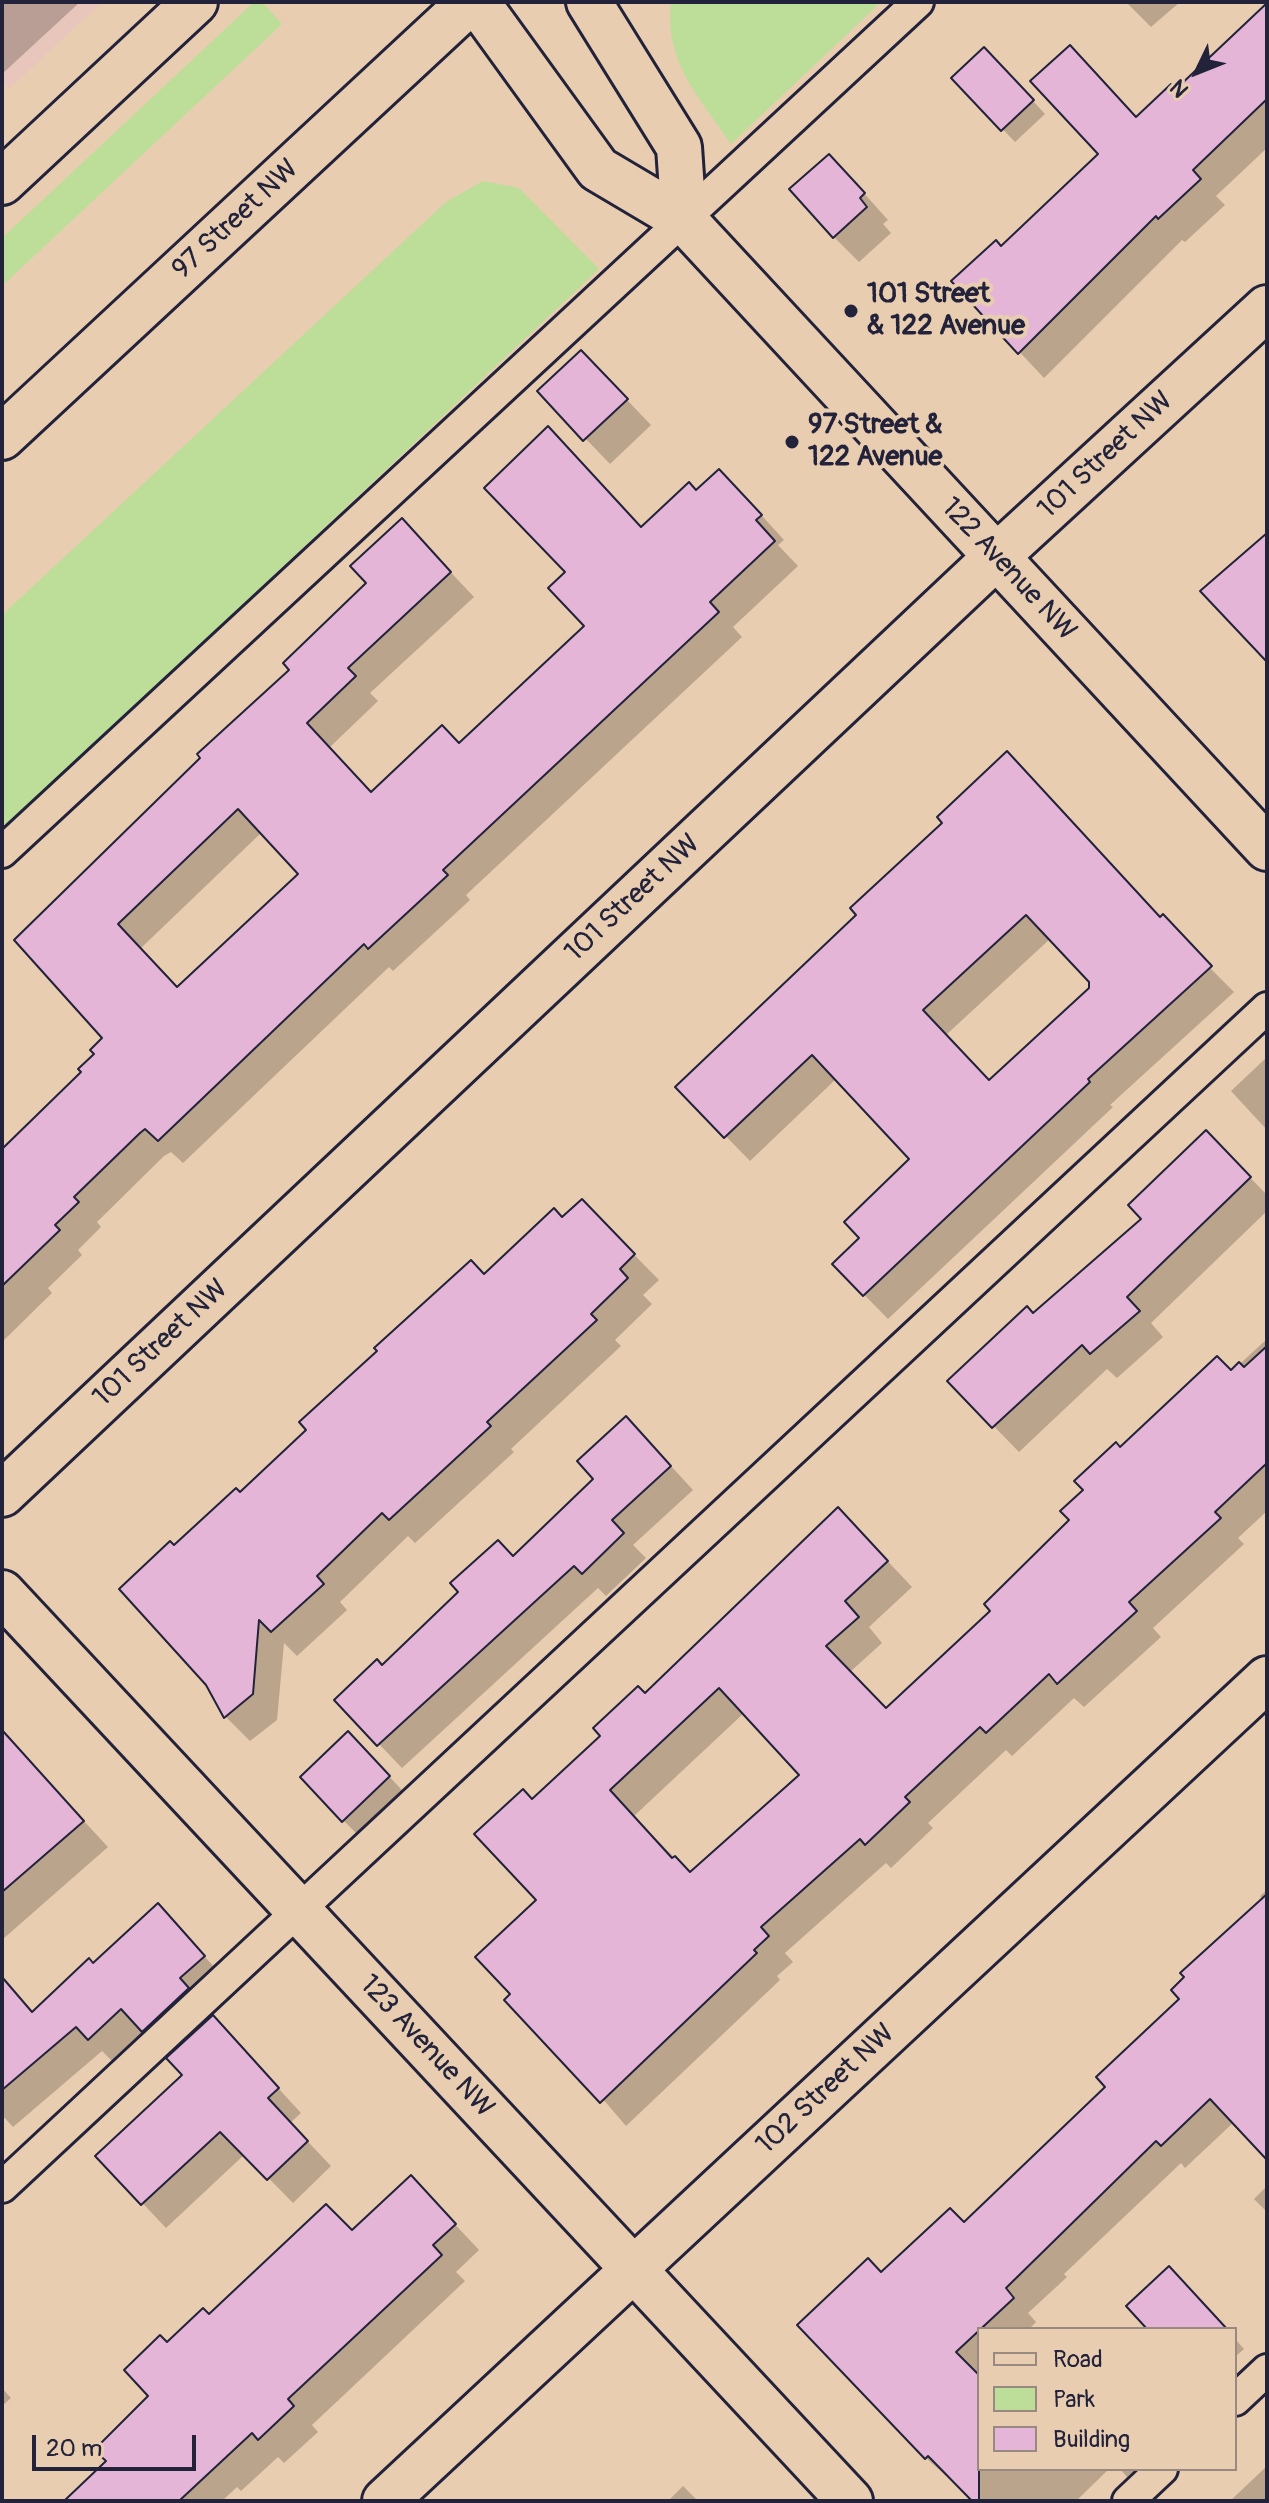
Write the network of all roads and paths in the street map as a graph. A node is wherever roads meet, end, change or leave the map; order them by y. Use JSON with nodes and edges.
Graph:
{"nodes":[{"id":1,"x":195,"y":2,"type":"edge"},
{"id":2,"x":470,"y":2,"type":"edge"},
{"id":3,"x":477,"y":2,"type":"edge"},
{"id":4,"x":589,"y":2,"type":"edge"},
{"id":5,"x":918,"y":2,"type":"edge"},
{"id":6,"x":2,"y":182,"type":"edge"},
{"id":7,"x":684,"y":220,"type":"junction"},
{"id":8,"x":1267,"y":308,"type":"edge"},
{"id":9,"x":2,"y":437,"type":"edge"},
{"id":10,"x":996,"y":557,"type":"junction"},
{"id":11,"x":1267,"y":848,"type":"edge"},
{"id":12,"x":2,"y":852,"type":"edge"},
{"id":13,"x":1267,"y":1008,"type":"edge"},
{"id":14,"x":2,"y":1494,"type":"edge"},
{"id":15,"x":2,"y":1593,"type":"edge"},
{"id":16,"x":1267,"y":1679,"type":"edge"},
{"id":17,"x":298,"y":1910,"type":"junction"},
{"id":18,"x":2,"y":2187,"type":"edge"},
{"id":19,"x":633,"y":2270,"type":"junction"},
{"id":20,"x":1267,"y":2370,"type":"edge"},
{"id":21,"x":1237,"y":2398,"type":"edge"},
{"id":22,"x":1160,"y":2471,"type":"edge"},
{"id":23,"x":385,"y":2501,"type":"edge"},
{"id":24,"x":850,"y":2501,"type":"edge"},
{"id":25,"x":1128,"y":2501,"type":"edge"}],
"edges":[{"from":1,"to":6,"type":"street"},
{"from":2,"to":9,"type":"street","name":"97 Street NW"},
{"from":3,"to":7,"type":"street","name":"122 Avenue NW"},
{"from":4,"to":7,"type":"street"},
{"from":5,"to":7,"type":"lane"},
{"from":7,"to":10,"type":"street","name":"122 Avenue NW"},
{"from":7,"to":12,"type":"lane"},
{"from":8,"to":10,"type":"street","name":"101 Street NW"},
{"from":10,"to":11,"type":"street","name":"122 Avenue NW"},
{"from":10,"to":14,"type":"street","name":"101 Street NW"},
{"from":13,"to":17,"type":"lane"},
{"from":15,"to":17,"type":"street","name":"123 Avenue NW"},
{"from":16,"to":19,"type":"street","name":"102 Street NW"},
{"from":17,"to":18,"type":"lane"},
{"from":17,"to":19,"type":"street","name":"123 Avenue NW"},
{"from":19,"to":23,"type":"street","name":"102 Street NW"},
{"from":19,"to":24,"type":"street","name":"123 Avenue NW"},
{"from":20,"to":21,"type":"lane"},
{"from":22,"to":25,"type":"lane"}]}
